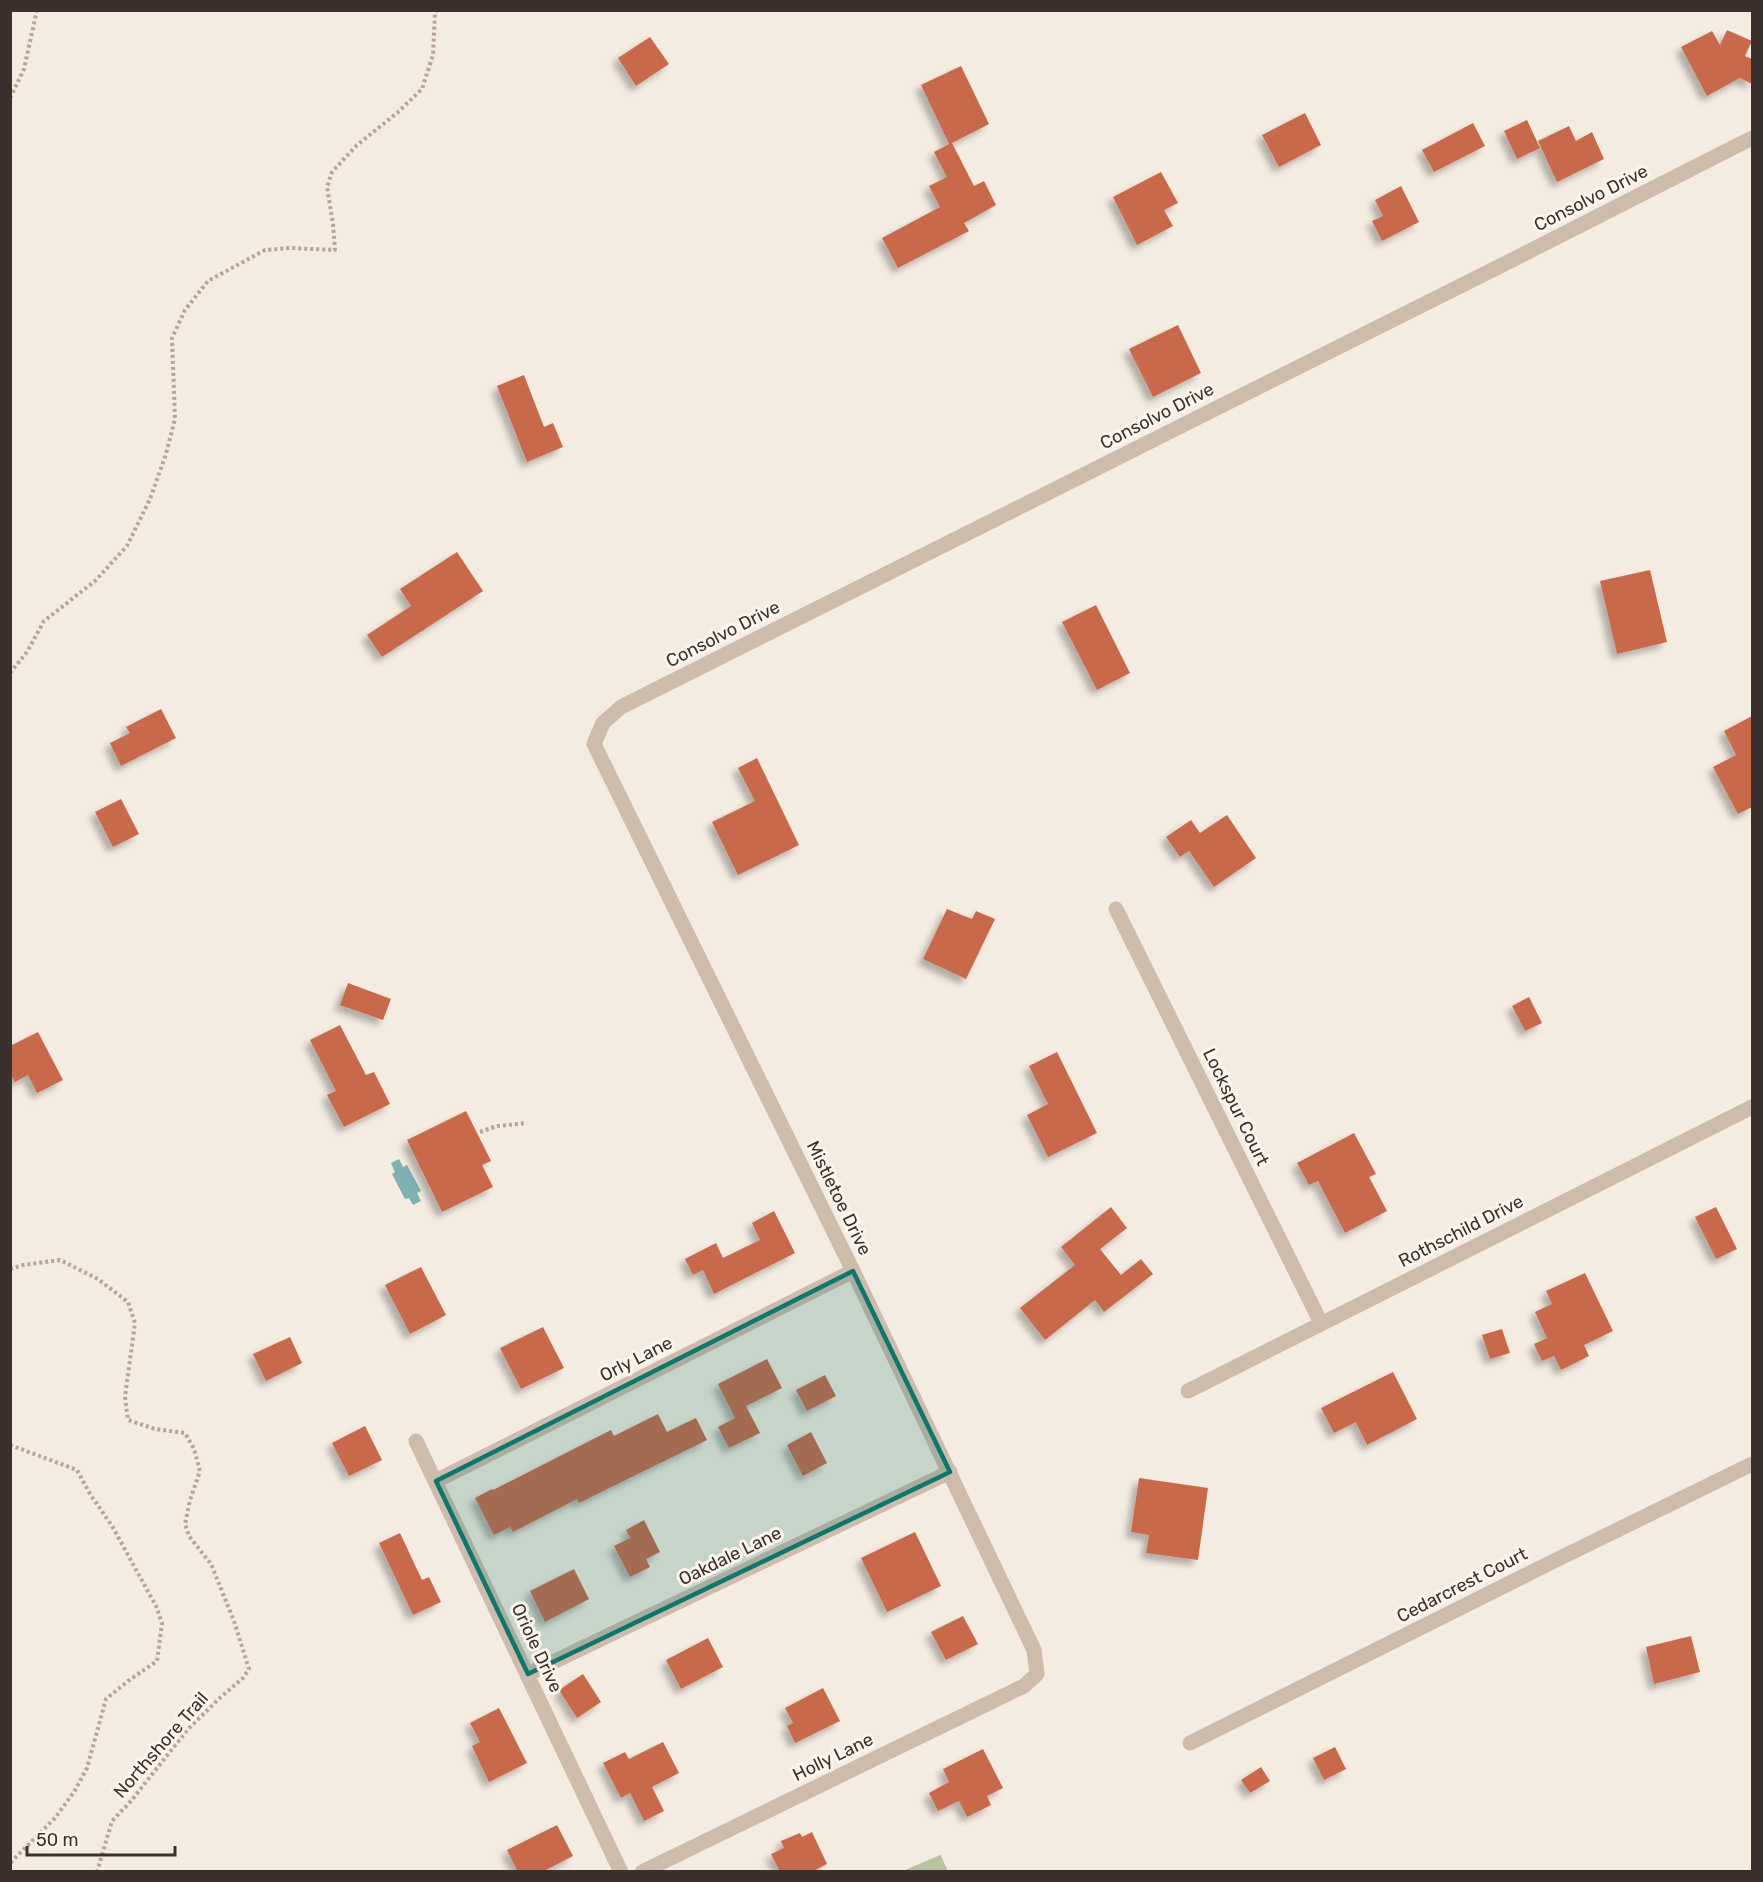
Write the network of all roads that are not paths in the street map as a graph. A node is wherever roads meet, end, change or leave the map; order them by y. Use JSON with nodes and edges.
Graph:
{"nodes":[{"id":1,"x":1752,"y":138,"type":"edge"},
{"id":2,"x":594,"y":744,"type":"joint"},
{"id":3,"x":1116,"y":909,"type":"dead end"},
{"id":4,"x":1752,"y":1107,"type":"edge"},
{"id":5,"x":853,"y":1271,"type":"junction"},
{"id":6,"x":1321,"y":1323,"type":"junction"},
{"id":7,"x":1188,"y":1391,"type":"dead end"},
{"id":8,"x":416,"y":1441,"type":"dead end"},
{"id":9,"x":1752,"y":1464,"type":"edge"},
{"id":10,"x":950,"y":1472,"type":"junction"},
{"id":11,"x":436,"y":1481,"type":"junction"},
{"id":12,"x":528,"y":1674,"type":"junction"},
{"id":13,"x":1036,"y":1674,"type":"joint"},
{"id":14,"x":1190,"y":1743,"type":"dead end"},
{"id":15,"x":621,"y":1872,"type":"edge"},
{"id":16,"x":642,"y":1872,"type":"edge"}],
"edges":[{"from":1,"to":2,"type":"street","name":"Consolvo Drive"},
{"from":2,"to":5,"type":"street","name":"Mistletoe Drive"},
{"from":3,"to":6,"type":"street","name":"Lockspur Court"},
{"from":4,"to":6,"type":"street","name":"Rothschild Drive"},
{"from":5,"to":10,"type":"street","name":"Mistletoe Drive"},
{"from":5,"to":11,"type":"street","name":"Orly Lane"},
{"from":6,"to":7,"type":"street","name":"Rothschild Drive"},
{"from":8,"to":11,"type":"street","name":"Oriole Drive"},
{"from":9,"to":14,"type":"street","name":"Cedarcrest Court"},
{"from":10,"to":12,"type":"street","name":"Oakdale Lane"},
{"from":10,"to":13,"type":"street","name":"Mistletoe Drive"},
{"from":11,"to":12,"type":"street","name":"Oriole Drive"},
{"from":12,"to":15,"type":"street","name":"Oriole Drive"},
{"from":13,"to":16,"type":"street","name":"Holly Lane"}]}
